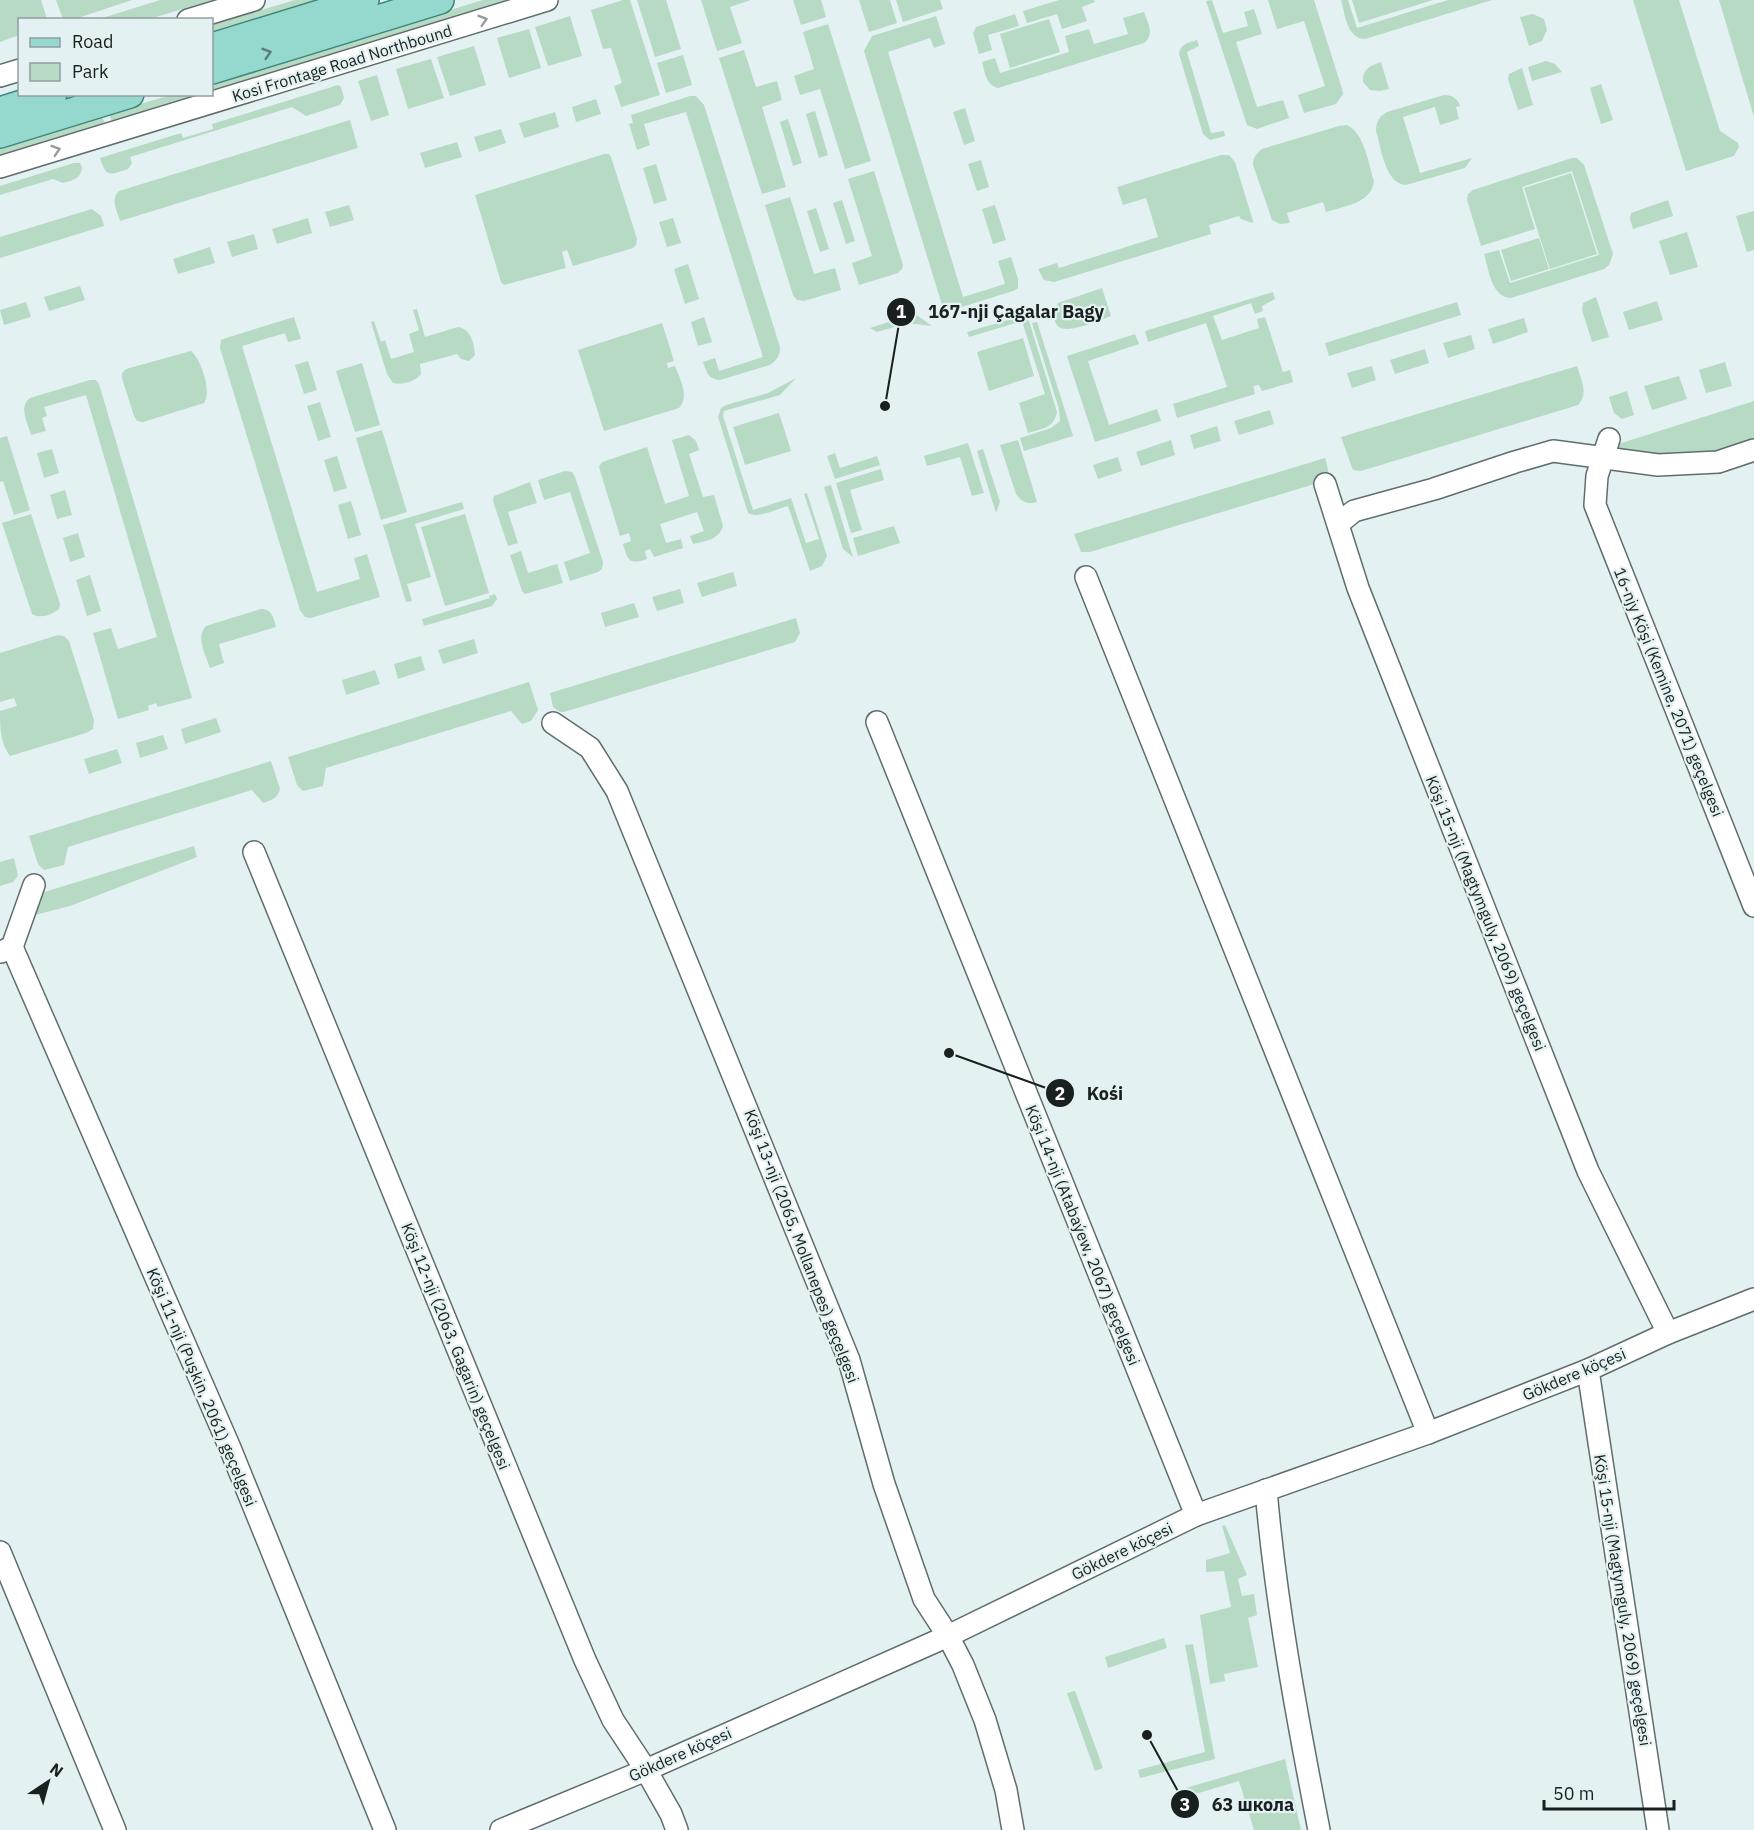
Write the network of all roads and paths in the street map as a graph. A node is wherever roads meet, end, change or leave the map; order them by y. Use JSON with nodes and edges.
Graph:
{"nodes":[{"id":1,"x":254,"y":0,"type":"edge"},
{"id":2,"x":365,"y":0,"type":"edge"},
{"id":3,"x":440,"y":0,"type":"edge"},
{"id":4,"x":547,"y":0,"type":"edge"},
{"id":5,"x":195,"y":18,"type":"edge"},
{"id":6,"x":213,"y":46,"type":"edge"},
{"id":7,"x":213,"y":70,"type":"edge"},
{"id":8,"x":18,"y":71,"type":"edge"},
{"id":9,"x":0,"y":76,"type":"edge"},
{"id":10,"x":47,"y":96,"type":"edge"},
{"id":11,"x":124,"y":96,"type":"edge"},
{"id":12,"x":0,"y":111,"type":"edge"},
{"id":13,"x":0,"y":134,"type":"edge"},
{"id":14,"x":0,"y":167,"type":"edge"},
{"id":15,"x":1754,"y":450,"type":"edge"},
{"id":16,"x":1603,"y":458,"type":"junction"},
{"id":17,"x":1325,"y":484,"type":"dead end"},
{"id":18,"x":1338,"y":524,"type":"junction"},
{"id":19,"x":1086,"y":577,"type":"dead end"},
{"id":20,"x":877,"y":722,"type":"dead end"},
{"id":21,"x":553,"y":723,"type":"dead end"},
{"id":22,"x":254,"y":852,"type":"dead end"},
{"id":23,"x":34,"y":885,"type":"dead end"},
{"id":24,"x":1754,"y":906,"type":"edge"},
{"id":25,"x":6,"y":950,"type":"edge"},
{"id":26,"x":1754,"y":1299,"type":"edge"},
{"id":27,"x":1668,"y":1332,"type":"junction"},
{"id":28,"x":1588,"y":1370,"type":"junction"},
{"id":29,"x":1428,"y":1433,"type":"junction"},
{"id":30,"x":1266,"y":1490,"type":"junction"},
{"id":31,"x":1196,"y":1515,"type":"junction"},
{"id":32,"x":0,"y":1552,"type":"edge"},
{"id":33,"x":948,"y":1636,"type":"junction"},
{"id":34,"x":646,"y":1770,"type":"junction"},
{"id":35,"x":115,"y":1830,"type":"edge"},
{"id":36,"x":385,"y":1830,"type":"edge"},
{"id":37,"x":501,"y":1830,"type":"edge"},
{"id":38,"x":676,"y":1830,"type":"edge"},
{"id":39,"x":1013,"y":1830,"type":"edge"},
{"id":40,"x":1319,"y":1830,"type":"edge"},
{"id":41,"x":1658,"y":1830,"type":"edge"}],
"edges":[{"from":1,"to":5,"type":"street"},
{"from":2,"to":6,"type":"main road"},
{"from":7,"to":3,"type":"main road","one_way":true},
{"from":14,"to":4,"type":"street","name":"Kosi Frontage Road Northbound","one_way":true},
{"from":8,"to":9,"type":"street"},
{"from":10,"to":12,"type":"main road"},
{"from":11,"to":13,"type":"main road"},
{"from":15,"to":16,"type":"street"},
{"from":16,"to":18,"type":"street"},
{"from":16,"to":24,"type":"street","name":"16-njy Köşi (Kemine, 2071) geçelgesi"},
{"from":17,"to":18,"type":"street","name":"Köşi 15-nji (Magtymguly, 2069) geçelgesi"},
{"from":18,"to":27,"type":"street","name":"Köşi 15-nji (Magtymguly, 2069) geçelgesi"},
{"from":19,"to":29,"type":"street"},
{"from":20,"to":31,"type":"street","name":"Köşi 14-nji (Atabaýew, 2067) geçelgesi"},
{"from":21,"to":33,"type":"street","name":"Köşi 13-nji (2065, Mollanepes) geçelgesi"},
{"from":22,"to":34,"type":"street","name":"Köşi 12-nji (2063, Gagarin) geçelgesi"},
{"from":23,"to":25,"type":"street"},
{"from":25,"to":36,"type":"street","name":"Köşi 11-nji (Puşkin, 2061) geçelgesi"},
{"from":26,"to":27,"type":"street","name":"Gökdere köçesi"},
{"from":27,"to":28,"type":"street","name":"Gökdere köçesi"},
{"from":28,"to":29,"type":"street","name":"Gökdere köçesi"},
{"from":28,"to":41,"type":"street","name":"Köşi 15-nji (Magtymguly, 2069) geçelgesi"},
{"from":29,"to":30,"type":"street","name":"Gökdere köçesi"},
{"from":30,"to":31,"type":"street","name":"Gökdere köçesi"},
{"from":30,"to":40,"type":"street"},
{"from":31,"to":33,"type":"street","name":"Gökdere köçesi"},
{"from":32,"to":35,"type":"street"},
{"from":33,"to":34,"type":"street","name":"Gökdere köçesi"},
{"from":33,"to":39,"type":"street","name":"Köşi 13-nji (2065, Mollanepes) geçelgesi"},
{"from":34,"to":37,"type":"street","name":"Gökdere köçesi"},
{"from":34,"to":38,"type":"street","name":"Köşi 12-nji (2063, Gagarin) geçelgesi"}]}
